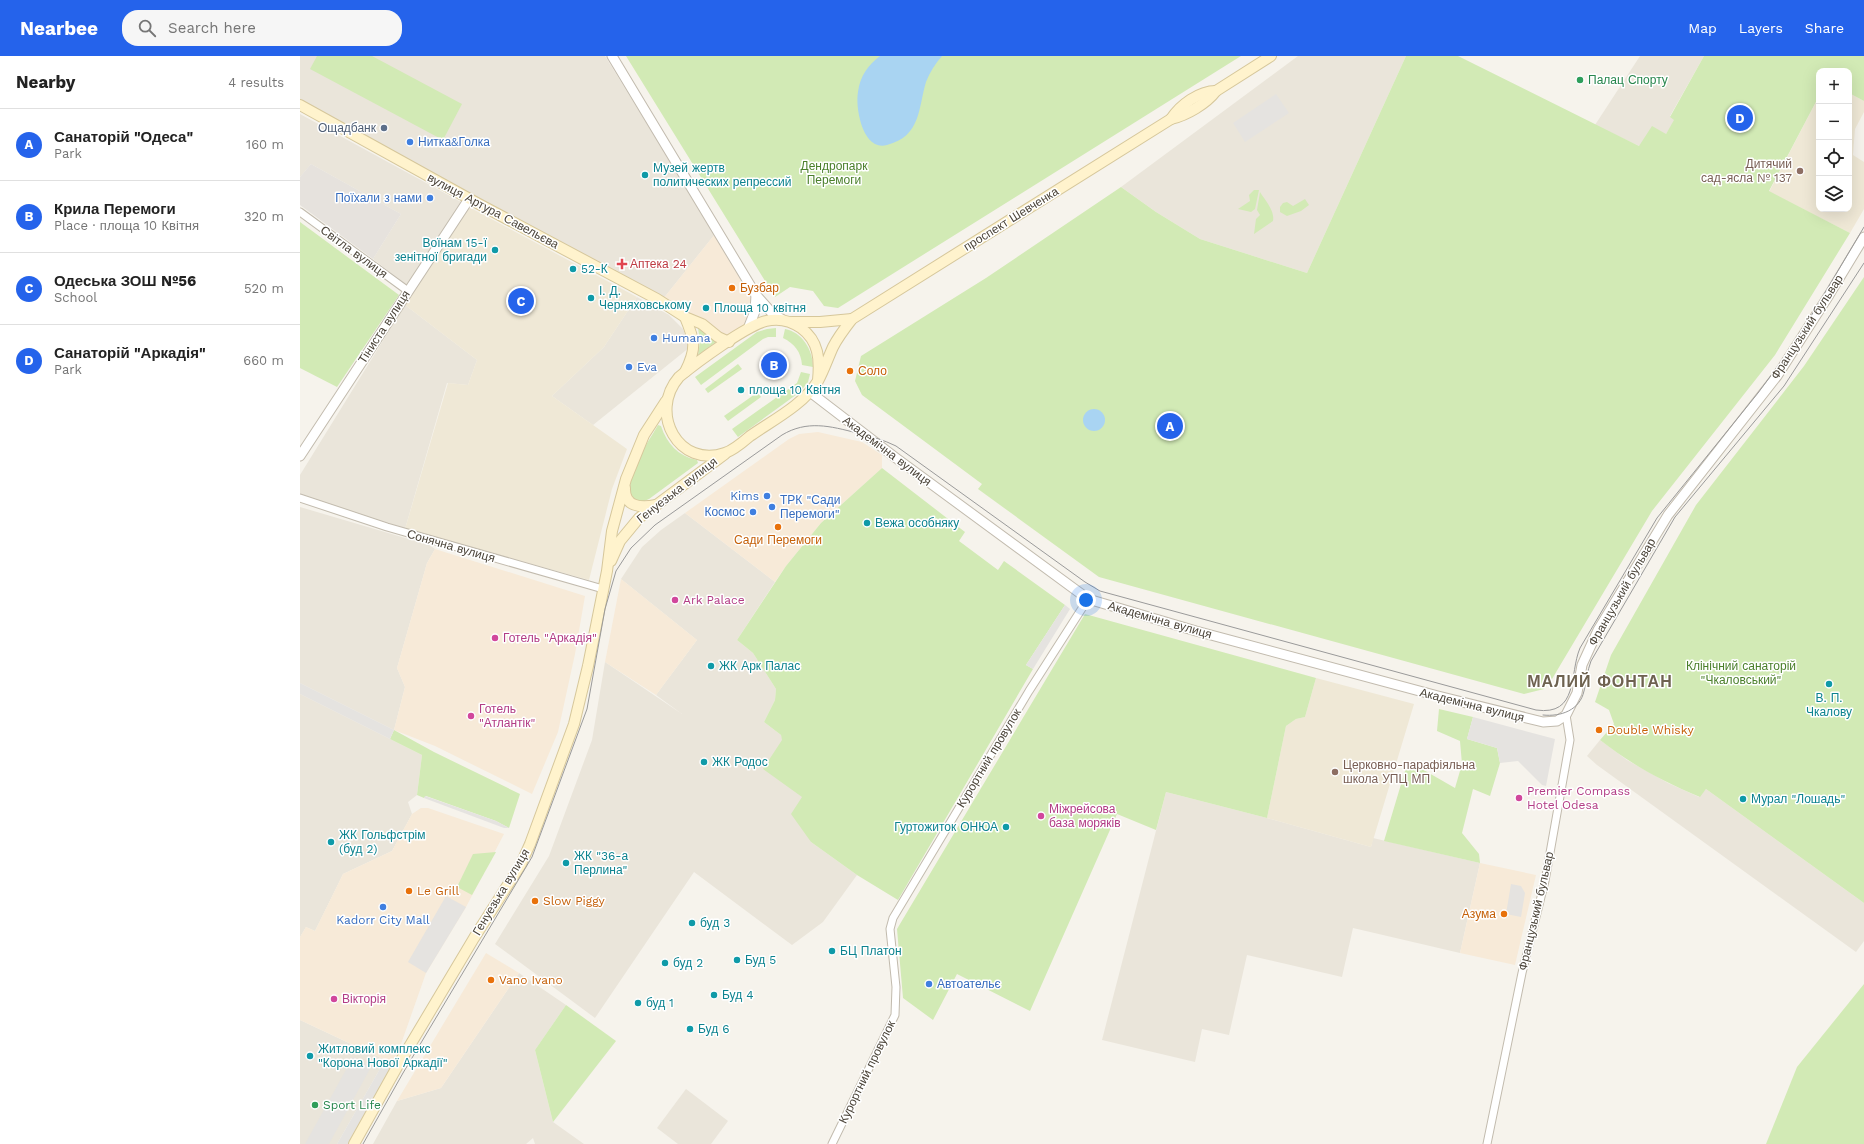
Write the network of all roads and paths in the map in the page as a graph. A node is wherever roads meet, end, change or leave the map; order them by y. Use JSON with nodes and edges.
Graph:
{"nodes":[{"id":1,"x":612,"y":56,"type":"edge"},
{"id":2,"x":1271,"y":56,"type":"edge"},
{"id":3,"x":300,"y":106,"type":"edge"},
{"id":4,"x":469,"y":199,"type":"junction"},
{"id":5,"x":300,"y":212,"type":"edge"},
{"id":6,"x":1864,"y":237,"type":"edge"},
{"id":7,"x":408,"y":291,"type":"junction"},
{"id":8,"x":756,"y":295,"type":"junction"},
{"id":9,"x":685,"y":317,"type":"junction"},
{"id":10,"x":852,"y":319,"type":"junction"},
{"id":11,"x":787,"y":322,"type":"junction"},
{"id":12,"x":748,"y":329,"type":"junction"},
{"id":13,"x":729,"y":342,"type":"junction"},
{"id":14,"x":685,"y":372,"type":"junction"},
{"id":15,"x":818,"y":380,"type":"junction"},
{"id":16,"x":810,"y":392,"type":"junction"},
{"id":17,"x":667,"y":399,"type":"junction"},
{"id":18,"x":726,"y":453,"type":"junction"},
{"id":19,"x":300,"y":456,"type":"edge"},
{"id":20,"x":626,"y":479,"type":"junction"},
{"id":21,"x":300,"y":498,"type":"edge"},
{"id":22,"x":656,"y":505,"type":"junction"},
{"id":23,"x":607,"y":571,"type":"junction"},
{"id":24,"x":603,"y":589,"type":"junction"},
{"id":25,"x":1088,"y":599,"type":"junction"},
{"id":26,"x":1566,"y":715,"type":"junction"},
{"id":27,"x":354,"y":1144,"type":"edge"},
{"id":28,"x":832,"y":1144,"type":"edge"},
{"id":29,"x":1487,"y":1144,"type":"edge"}],
"edges":[{"from":1,"to":8,"type":"street"},
{"from":2,"to":10,"type":"main road","name":"проспект Шевченка"},
{"from":3,"to":4,"type":"main road","name":"вулиця Артура Савельєва"},
{"from":4,"to":7,"type":"street","name":"Тіниста вулиця"},
{"from":4,"to":9,"type":"main road","name":"вулиця Артура Савельєва"},
{"from":5,"to":7,"type":"street","name":"Світла вулиця"},
{"from":6,"to":26,"type":"street","name":"Французький бульвар"},
{"from":7,"to":19,"type":"street","name":"Тіниста вулиця"},
{"from":8,"to":11,"type":"street"},
{"from":8,"to":12,"type":"street"},
{"from":9,"to":13,"type":"main road","name":"вулиця Артура Савельєва"},
{"from":9,"to":14,"type":"main road"},
{"from":10,"to":11,"type":"main road","name":"проспект Шевченка"},
{"from":10,"to":15,"type":"main road","name":"проспект Шевченка"},
{"from":11,"to":12,"type":"main road"},
{"from":11,"to":15,"type":"main road"},
{"from":12,"to":13,"type":"main road"},
{"from":13,"to":14,"type":"main road"},
{"from":14,"to":17,"type":"main road"},
{"from":15,"to":16,"type":"main road"},
{"from":16,"to":18,"type":"main road"},
{"from":16,"to":25,"type":"street","name":"Академічна вулиця"},
{"from":17,"to":18,"type":"main road"},
{"from":17,"to":20,"type":"main road","name":"Генуезька вулиця"},
{"from":18,"to":22,"type":"main road","name":"Генуезька вулиця"},
{"from":20,"to":22,"type":"main road"},
{"from":20,"to":23,"type":"main road","name":"Генуезька вулиця"},
{"from":21,"to":24,"type":"street","name":"Сонячна вулиця"},
{"from":22,"to":23,"type":"main road","name":"Генуезька вулиця"},
{"from":23,"to":24,"type":"main road","name":"Генуезька вулиця"},
{"from":24,"to":27,"type":"main road","name":"Генуезька вулиця"},
{"from":25,"to":26,"type":"street","name":"Академічна вулиця"},
{"from":25,"to":28,"type":"street","name":"Курортний провулок"},
{"from":26,"to":29,"type":"street","name":"Французький бульвар"}]}
